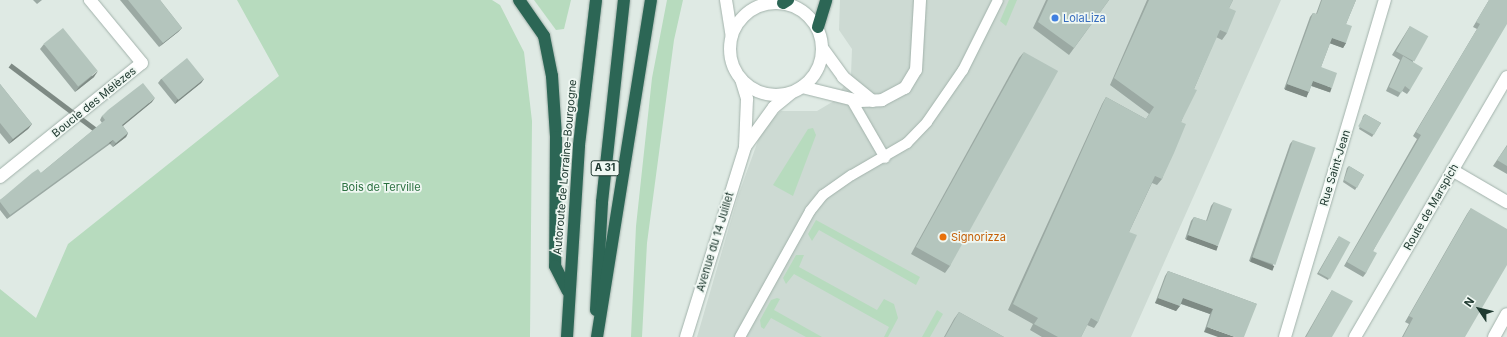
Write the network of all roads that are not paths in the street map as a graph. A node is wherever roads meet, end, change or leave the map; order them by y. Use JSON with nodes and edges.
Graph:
{"nodes":[{"id":1,"x":90,"y":0,"type":"edge"},
{"id":2,"x":519,"y":0,"type":"edge"},
{"id":3,"x":596,"y":0,"type":"edge"},
{"id":4,"x":624,"y":0,"type":"edge"},
{"id":5,"x":651,"y":0,"type":"edge"},
{"id":6,"x":726,"y":0,"type":"edge"},
{"id":7,"x":826,"y":0,"type":"edge"},
{"id":8,"x":920,"y":0,"type":"edge"},
{"id":9,"x":998,"y":0,"type":"edge"},
{"id":10,"x":1385,"y":0,"type":"edge"},
{"id":11,"x":777,"y":1,"type":"edge"},
{"id":12,"x":818,"y":27,"type":"junction"},
{"id":13,"x":732,"y":37,"type":"junction"},
{"id":14,"x":823,"y":49,"type":"junction"},
{"id":15,"x":1507,"y":76,"type":"edge"},
{"id":16,"x":741,"y":79,"type":"junction"},
{"id":17,"x":797,"y":90,"type":"junction"},
{"id":18,"x":851,"y":99,"type":"junction"},
{"id":19,"x":873,"y":101,"type":"junction"},
{"id":20,"x":745,"y":147,"type":"junction"},
{"id":21,"x":885,"y":158,"type":"junction"},
{"id":22,"x":1452,"y":170,"type":"junction"},
{"id":23,"x":0,"y":177,"type":"edge"},
{"id":24,"x":1507,"y":202,"type":"edge"},
{"id":25,"x":568,"y":290,"type":"junction"},
{"id":26,"x":1507,"y":314,"type":"edge"},
{"id":27,"x":567,"y":337,"type":"edge"},
{"id":28,"x":596,"y":337,"type":"edge"},
{"id":29,"x":686,"y":337,"type":"edge"},
{"id":30,"x":740,"y":337,"type":"edge"},
{"id":31,"x":1285,"y":337,"type":"edge"},
{"id":32,"x":1355,"y":337,"type":"edge"},
{"id":33,"x":1494,"y":337,"type":"edge"}],
"edges":[{"from":1,"to":23,"type":"street","name":"Boucle des Mélèzes"},
{"from":2,"to":25,"type":"highway"},
{"from":3,"to":25,"type":"highway","name":"Autoroute de Lorraine-Bourgogne","number":"A 31"},
{"from":4,"to":28,"type":"highway","number":"A 31"},
{"from":5,"to":28,"type":"highway"},
{"from":6,"to":13,"type":"street"},
{"from":7,"to":12,"type":"highway"},
{"from":8,"to":19,"type":"street"},
{"from":9,"to":21,"type":"lane"},
{"from":10,"to":31,"type":"street","name":"Rue Saint-Jean"},
{"from":11,"to":12,"type":"street"},
{"from":11,"to":13,"type":"street"},
{"from":12,"to":14,"type":"street"},
{"from":13,"to":16,"type":"street"},
{"from":14,"to":17,"type":"street"},
{"from":14,"to":19,"type":"street"},
{"from":15,"to":22,"type":"street","name":"Route de Marspich"},
{"from":16,"to":17,"type":"street"},
{"from":16,"to":20,"type":"street","name":"Avenue du 14 Juillet"},
{"from":17,"to":18,"type":"street"},
{"from":17,"to":20,"type":"street","name":"Avenue du 14 Juillet"},
{"from":18,"to":19,"type":"street"},
{"from":18,"to":21,"type":"lane"},
{"from":20,"to":29,"type":"street","name":"Avenue du 14 Juillet"},
{"from":21,"to":30,"type":"lane"},
{"from":22,"to":24,"type":"street"},
{"from":22,"to":32,"type":"street","name":"Route de Marspich"},
{"from":25,"to":27,"type":"highway","name":"Autoroute de Lorraine-Bourgogne","number":"A 31"},
{"from":26,"to":33,"type":"street"}]}
